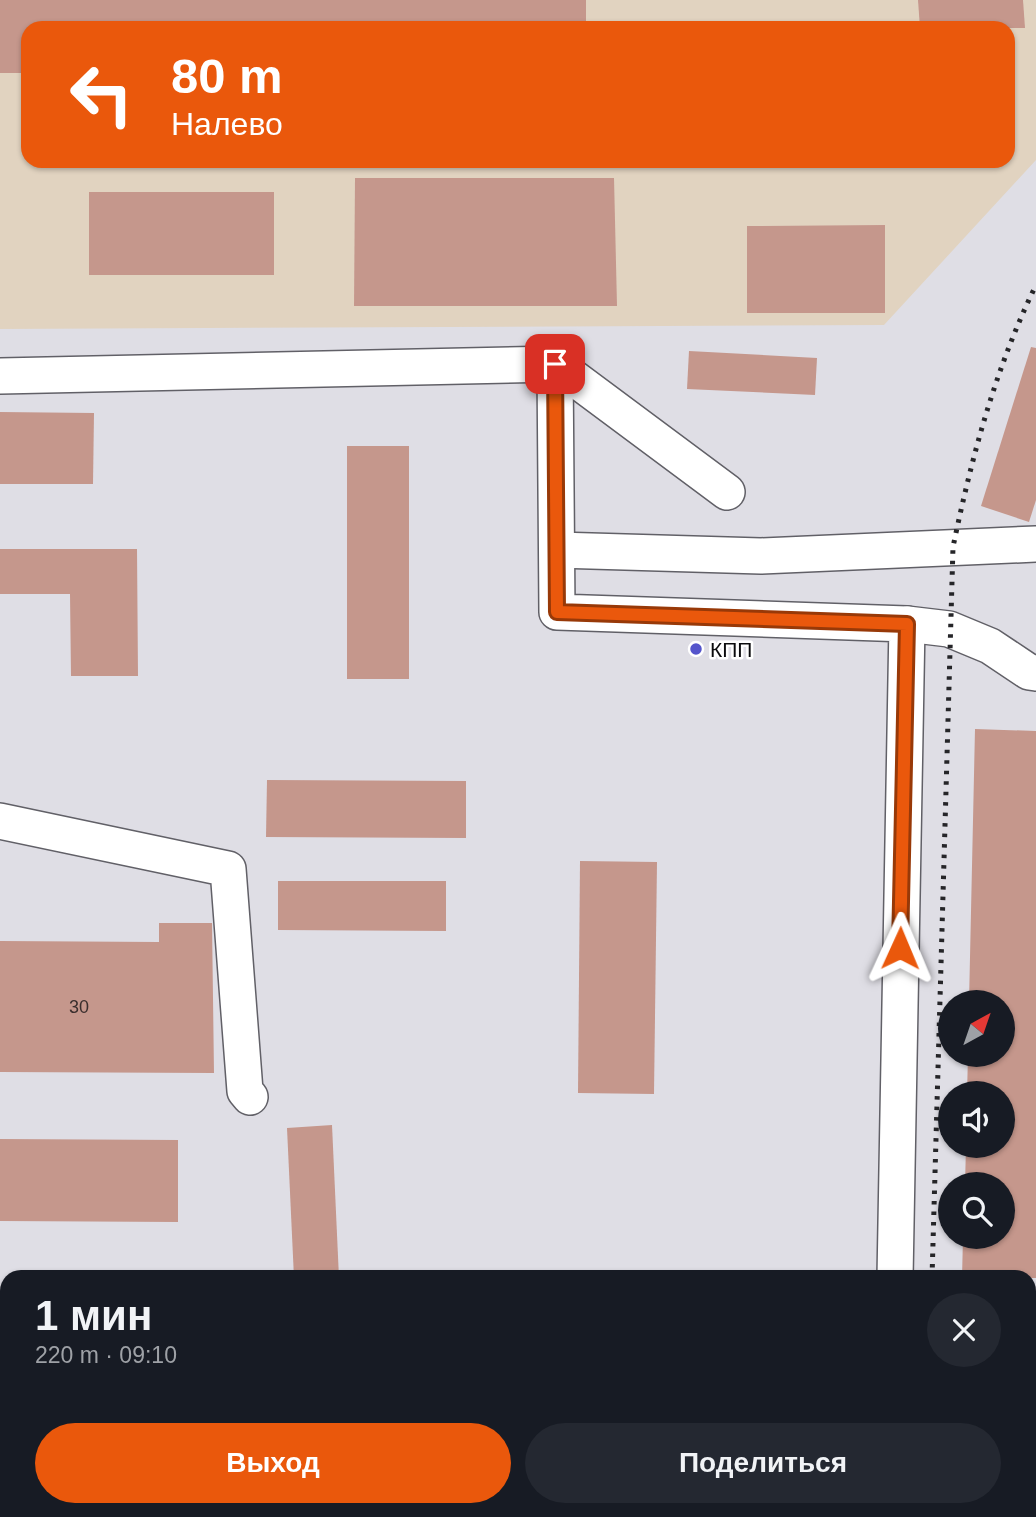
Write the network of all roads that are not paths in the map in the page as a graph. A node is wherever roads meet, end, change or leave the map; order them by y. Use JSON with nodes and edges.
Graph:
{"nodes":[{"id":1,"x":555,"y":364,"type":"junction"},
{"id":2,"x":0,"y":376,"type":"edge"},
{"id":3,"x":727,"y":492,"type":"dead end"},
{"id":4,"x":1036,"y":544,"type":"edge"},
{"id":5,"x":557,"y":550,"type":"junction"},
{"id":6,"x":907,"y":624,"type":"junction"},
{"id":7,"x":1036,"y":673,"type":"edge"},
{"id":8,"x":0,"y":821,"type":"edge"},
{"id":9,"x":250,"y":1097,"type":"dead end"},
{"id":10,"x":895,"y":1270,"type":"edge"}],
"edges":[{"from":1,"to":2,"type":"lane"},
{"from":1,"to":3,"type":"lane"},
{"from":1,"to":5,"type":"lane"},
{"from":4,"to":5,"type":"lane"},
{"from":5,"to":6,"type":"lane"},
{"from":6,"to":7,"type":"lane"},
{"from":6,"to":10,"type":"lane"},
{"from":8,"to":9,"type":"lane"}]}
